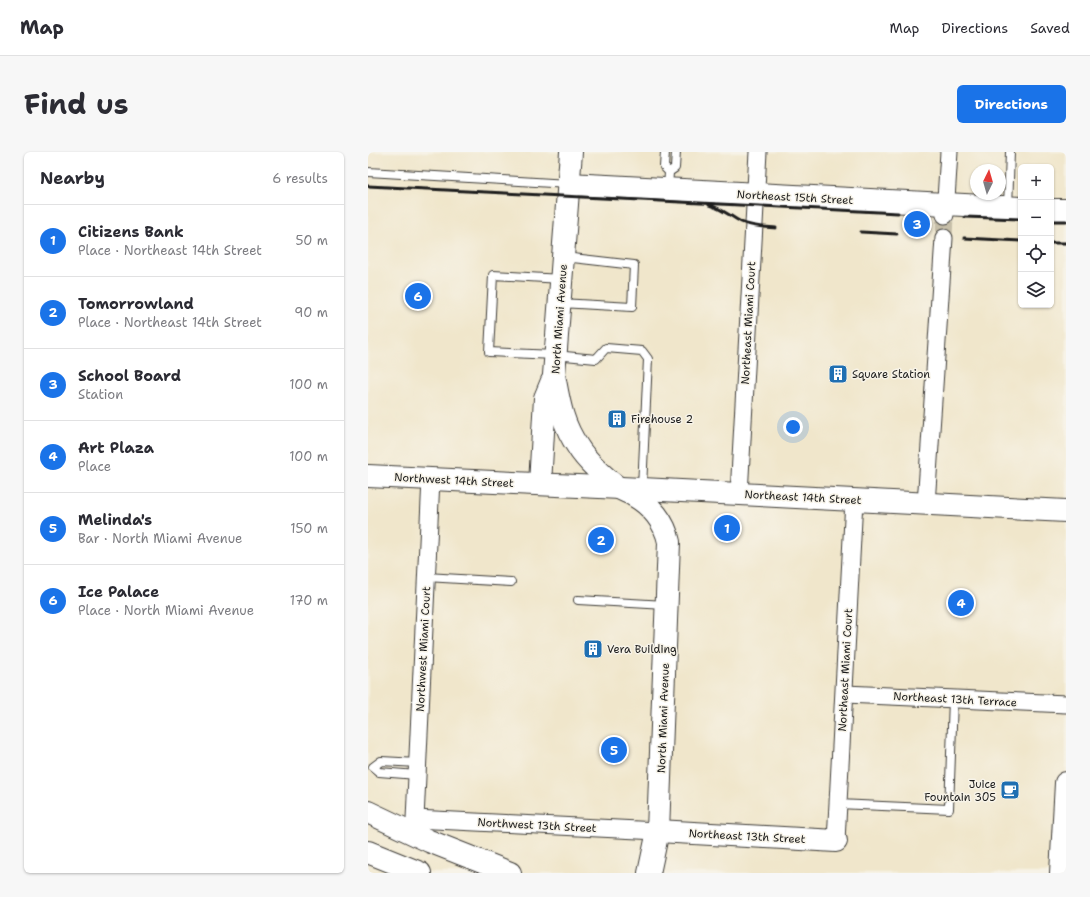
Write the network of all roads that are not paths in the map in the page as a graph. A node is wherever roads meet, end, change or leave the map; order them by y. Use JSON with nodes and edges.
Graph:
{"nodes":[{"id":1,"x":571,"y":152,"type":"edge"},
{"id":2,"x":665,"y":152,"type":"edge"},
{"id":3,"x":676,"y":152,"type":"edge"},
{"id":4,"x":758,"y":152,"type":"edge"},
{"id":5,"x":949,"y":152,"type":"edge"},
{"id":6,"x":1010,"y":152,"type":"edge"},
{"id":7,"x":368,"y":172,"type":"edge"},
{"id":8,"x":669,"y":181,"type":"junction"},
{"id":9,"x":569,"y":184,"type":"junction"},
{"id":10,"x":755,"y":195,"type":"junction"},
{"id":11,"x":1014,"y":208,"type":"edge"},
{"id":12,"x":946,"y":209,"type":"junction"},
{"id":13,"x":1054,"y":210,"type":"edge"},
{"id":14,"x":1066,"y":210,"type":"edge"},
{"id":15,"x":944,"y":238,"type":"tunnel mouth"},
{"id":16,"x":563,"y":257,"type":"junction"},
{"id":17,"x":561,"y":279,"type":"junction"},
{"id":18,"x":559,"y":303,"type":"junction"},
{"id":19,"x":554,"y":365,"type":"junction"},
{"id":20,"x":368,"y":476,"type":"edge"},
{"id":21,"x":431,"y":479,"type":"junction"},
{"id":22,"x":540,"y":484,"type":"junction"},
{"id":23,"x":619,"y":488,"type":"junction"},
{"id":24,"x":642,"y":489,"type":"junction"},
{"id":25,"x":739,"y":494,"type":"junction"},
{"id":26,"x":854,"y":500,"type":"junction"},
{"id":27,"x":926,"y":504,"type":"junction"},
{"id":28,"x":1066,"y":511,"type":"edge"},
{"id":29,"x":426,"y":577,"type":"junction"},
{"id":30,"x":512,"y":582,"type":"dead end"},
{"id":31,"x":578,"y":600,"type":"dead end"},
{"id":32,"x":667,"y":605,"type":"junction"},
{"id":33,"x":845,"y":694,"type":"junction"},
{"id":34,"x":953,"y":699,"type":"junction"},
{"id":35,"x":1066,"y":704,"type":"edge"},
{"id":36,"x":370,"y":767,"type":"edge"},
{"id":37,"x":417,"y":769,"type":"junction"},
{"id":38,"x":1066,"y":783,"type":"edge"},
{"id":39,"x":838,"y":804,"type":"junction"},
{"id":40,"x":368,"y":812,"type":"edge"},
{"id":41,"x":415,"y":819,"type":"joint"},
{"id":42,"x":658,"y":831,"type":"junction"},
{"id":43,"x":1065,"y":832,"type":"edge"},
{"id":44,"x":836,"y":841,"type":"joint"},
{"id":45,"x":368,"y":852,"type":"edge"},
{"id":46,"x":420,"y":873,"type":"edge"},
{"id":47,"x":510,"y":873,"type":"edge"},
{"id":48,"x":649,"y":873,"type":"edge"},
{"id":49,"x":1061,"y":873,"type":"edge"}],
"edges":[{"from":1,"to":9,"type":"main road","name":"North Miami Avenue"},
{"from":2,"to":8,"type":"lane"},
{"from":3,"to":8,"type":"lane"},
{"from":4,"to":10,"type":"street","name":"Northeast Miami Court"},
{"from":5,"to":12,"type":"street"},
{"from":6,"to":11,"type":"lane"},
{"from":7,"to":9,"type":"lane"},
{"from":8,"to":9,"type":"main road","name":"Northeast 15th Street"},
{"from":8,"to":10,"type":"main road","name":"Northeast 15th Street"},
{"from":9,"to":16,"type":"main road","name":"North Miami Avenue"},
{"from":10,"to":12,"type":"main road","name":"Northeast 15th Street"},
{"from":10,"to":25,"type":"street","name":"Northeast Miami Court"},
{"from":11,"to":12,"type":"main road","name":"Northeast 15th Street"},
{"from":13,"to":14,"type":"main road"},
{"from":15,"to":27,"type":"street"},
{"from":16,"to":17,"type":"main road","name":"North Miami Avenue"},
{"from":16,"to":18,"type":"lane"},
{"from":17,"to":18,"type":"main road","name":"North Miami Avenue"},
{"from":17,"to":19,"type":"lane"},
{"from":18,"to":19,"type":"main road","name":"North Miami Avenue"},
{"from":19,"to":22,"type":"main road"},
{"from":19,"to":23,"type":"main road","name":"North Miami Avenue"},
{"from":19,"to":24,"type":"lane"},
{"from":20,"to":21,"type":"main road","name":"Northwest 14th Street"},
{"from":21,"to":22,"type":"main road","name":"Northwest 14th Street"},
{"from":21,"to":29,"type":"street","name":"Northwest Miami Court"},
{"from":22,"to":23,"type":"main road","name":"Northeast 14th Street"},
{"from":23,"to":24,"type":"main road","name":"Northeast 14th Street"},
{"from":23,"to":32,"type":"main road","name":"North Miami Avenue"},
{"from":24,"to":25,"type":"main road","name":"Northeast 14th Street"},
{"from":25,"to":26,"type":"main road","name":"Northeast 14th Street"},
{"from":26,"to":27,"type":"main road","name":"Northeast 14th Street"},
{"from":26,"to":33,"type":"street","name":"Northeast Miami Court"},
{"from":27,"to":28,"type":"main road","name":"Northeast 14th Street"},
{"from":29,"to":30,"type":"lane"},
{"from":29,"to":37,"type":"street","name":"Northwest Miami Court"},
{"from":31,"to":32,"type":"lane"},
{"from":32,"to":42,"type":"main road","name":"North Miami Avenue"},
{"from":33,"to":34,"type":"street","name":"Northeast 13th Terrace"},
{"from":33,"to":39,"type":"street","name":"Northeast Miami Court"},
{"from":34,"to":35,"type":"street","name":"Northeast 13th Terrace"},
{"from":34,"to":39,"type":"lane"},
{"from":36,"to":37,"type":"lane"},
{"from":36,"to":37,"type":"lane"},
{"from":37,"to":41,"type":"street","name":"Northwest Miami Court"},
{"from":38,"to":43,"type":"main road"},
{"from":39,"to":44,"type":"street","name":"Northeast Miami Court"},
{"from":40,"to":47,"type":"main road"},
{"from":41,"to":42,"type":"street","name":"Northwest 13th Street"},
{"from":42,"to":44,"type":"main road","name":"Northeast 13th Street"},
{"from":42,"to":48,"type":"main road","name":"North Miami Avenue"},
{"from":43,"to":49,"type":"main road"},
{"from":45,"to":46,"type":"main road"}]}
